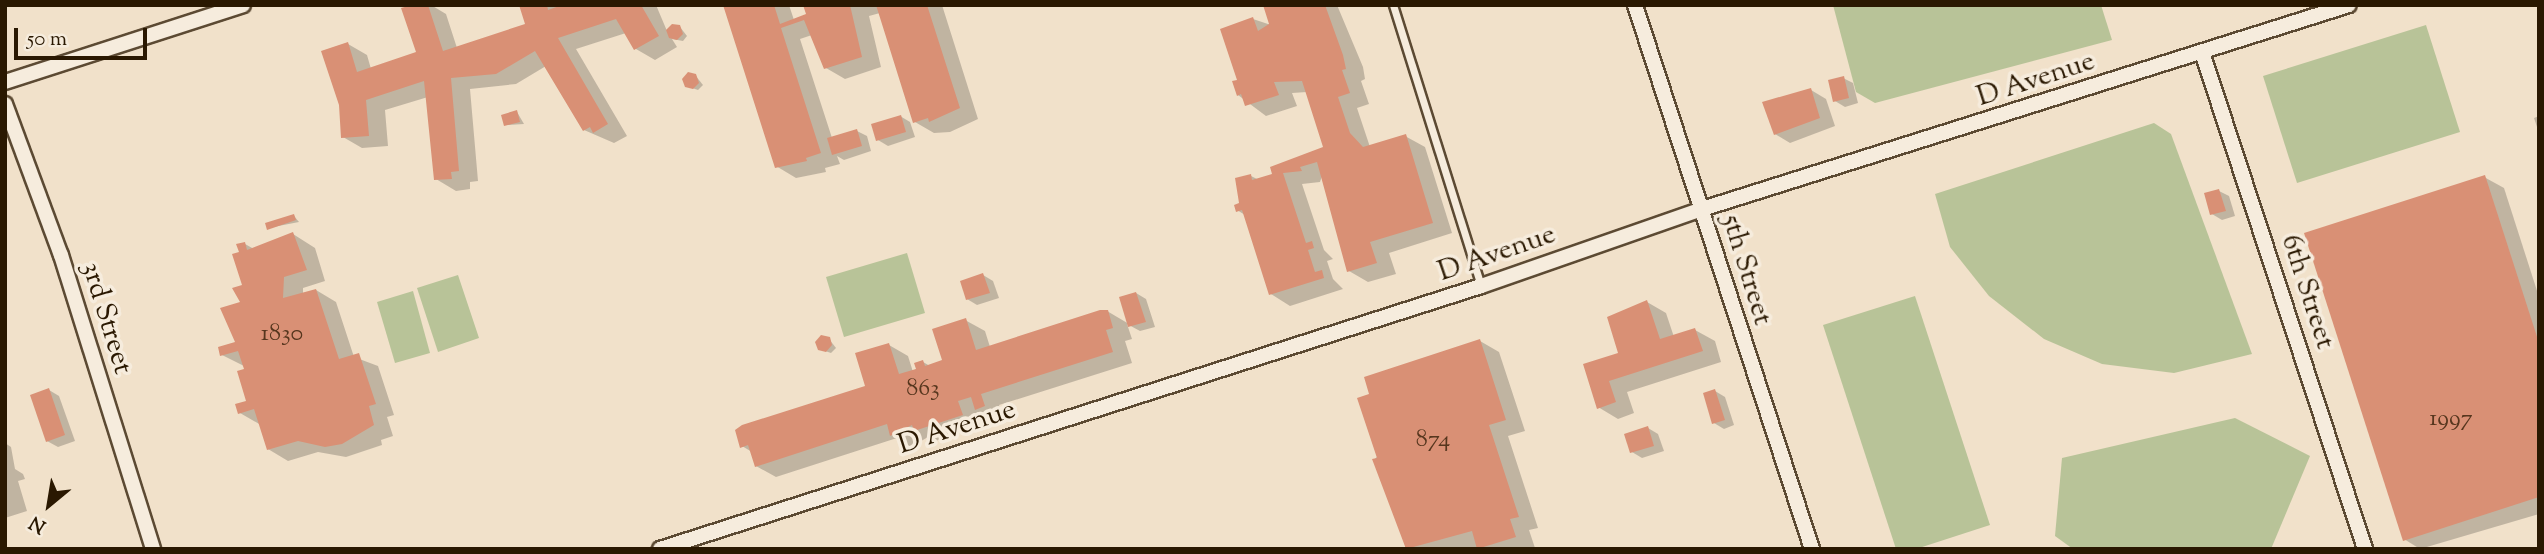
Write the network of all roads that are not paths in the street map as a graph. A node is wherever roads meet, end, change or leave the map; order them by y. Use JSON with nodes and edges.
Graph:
{"nodes":[{"id":1,"x":243,"y":5,"type":"edge"},
{"id":2,"x":1393,"y":5,"type":"edge"},
{"id":3,"x":1635,"y":5,"type":"edge"},
{"id":4,"x":2348,"y":5,"type":"edge"},
{"id":5,"x":2202,"y":52,"type":"junction"},
{"id":6,"x":5,"y":82,"type":"edge"},
{"id":7,"x":5,"y":104,"type":"edge"},
{"id":8,"x":1702,"y":209,"type":"junction"},
{"id":9,"x":1481,"y":286,"type":"junction"},
{"id":10,"x":695,"y":543,"type":"edge"},
{"id":11,"x":153,"y":549,"type":"edge"},
{"id":12,"x":660,"y":549,"type":"edge"},
{"id":13,"x":1812,"y":549,"type":"edge"},
{"id":14,"x":2365,"y":549,"type":"edge"}],
"edges":[{"from":1,"to":6,"type":"street"},
{"from":2,"to":9,"type":"lane"},
{"from":3,"to":8,"type":"street","name":"5th Street"},
{"from":4,"to":5,"type":"street","name":"D Avenue"},
{"from":5,"to":8,"type":"street","name":"D Avenue"},
{"from":5,"to":14,"type":"street","name":"6th Street"},
{"from":7,"to":11,"type":"street","name":"3rd Street"},
{"from":8,"to":9,"type":"street","name":"D Avenue"},
{"from":8,"to":13,"type":"street","name":"5th Street"},
{"from":9,"to":10,"type":"street","name":"D Avenue"},
{"from":10,"to":12,"type":"street","name":"D Avenue"}]}
